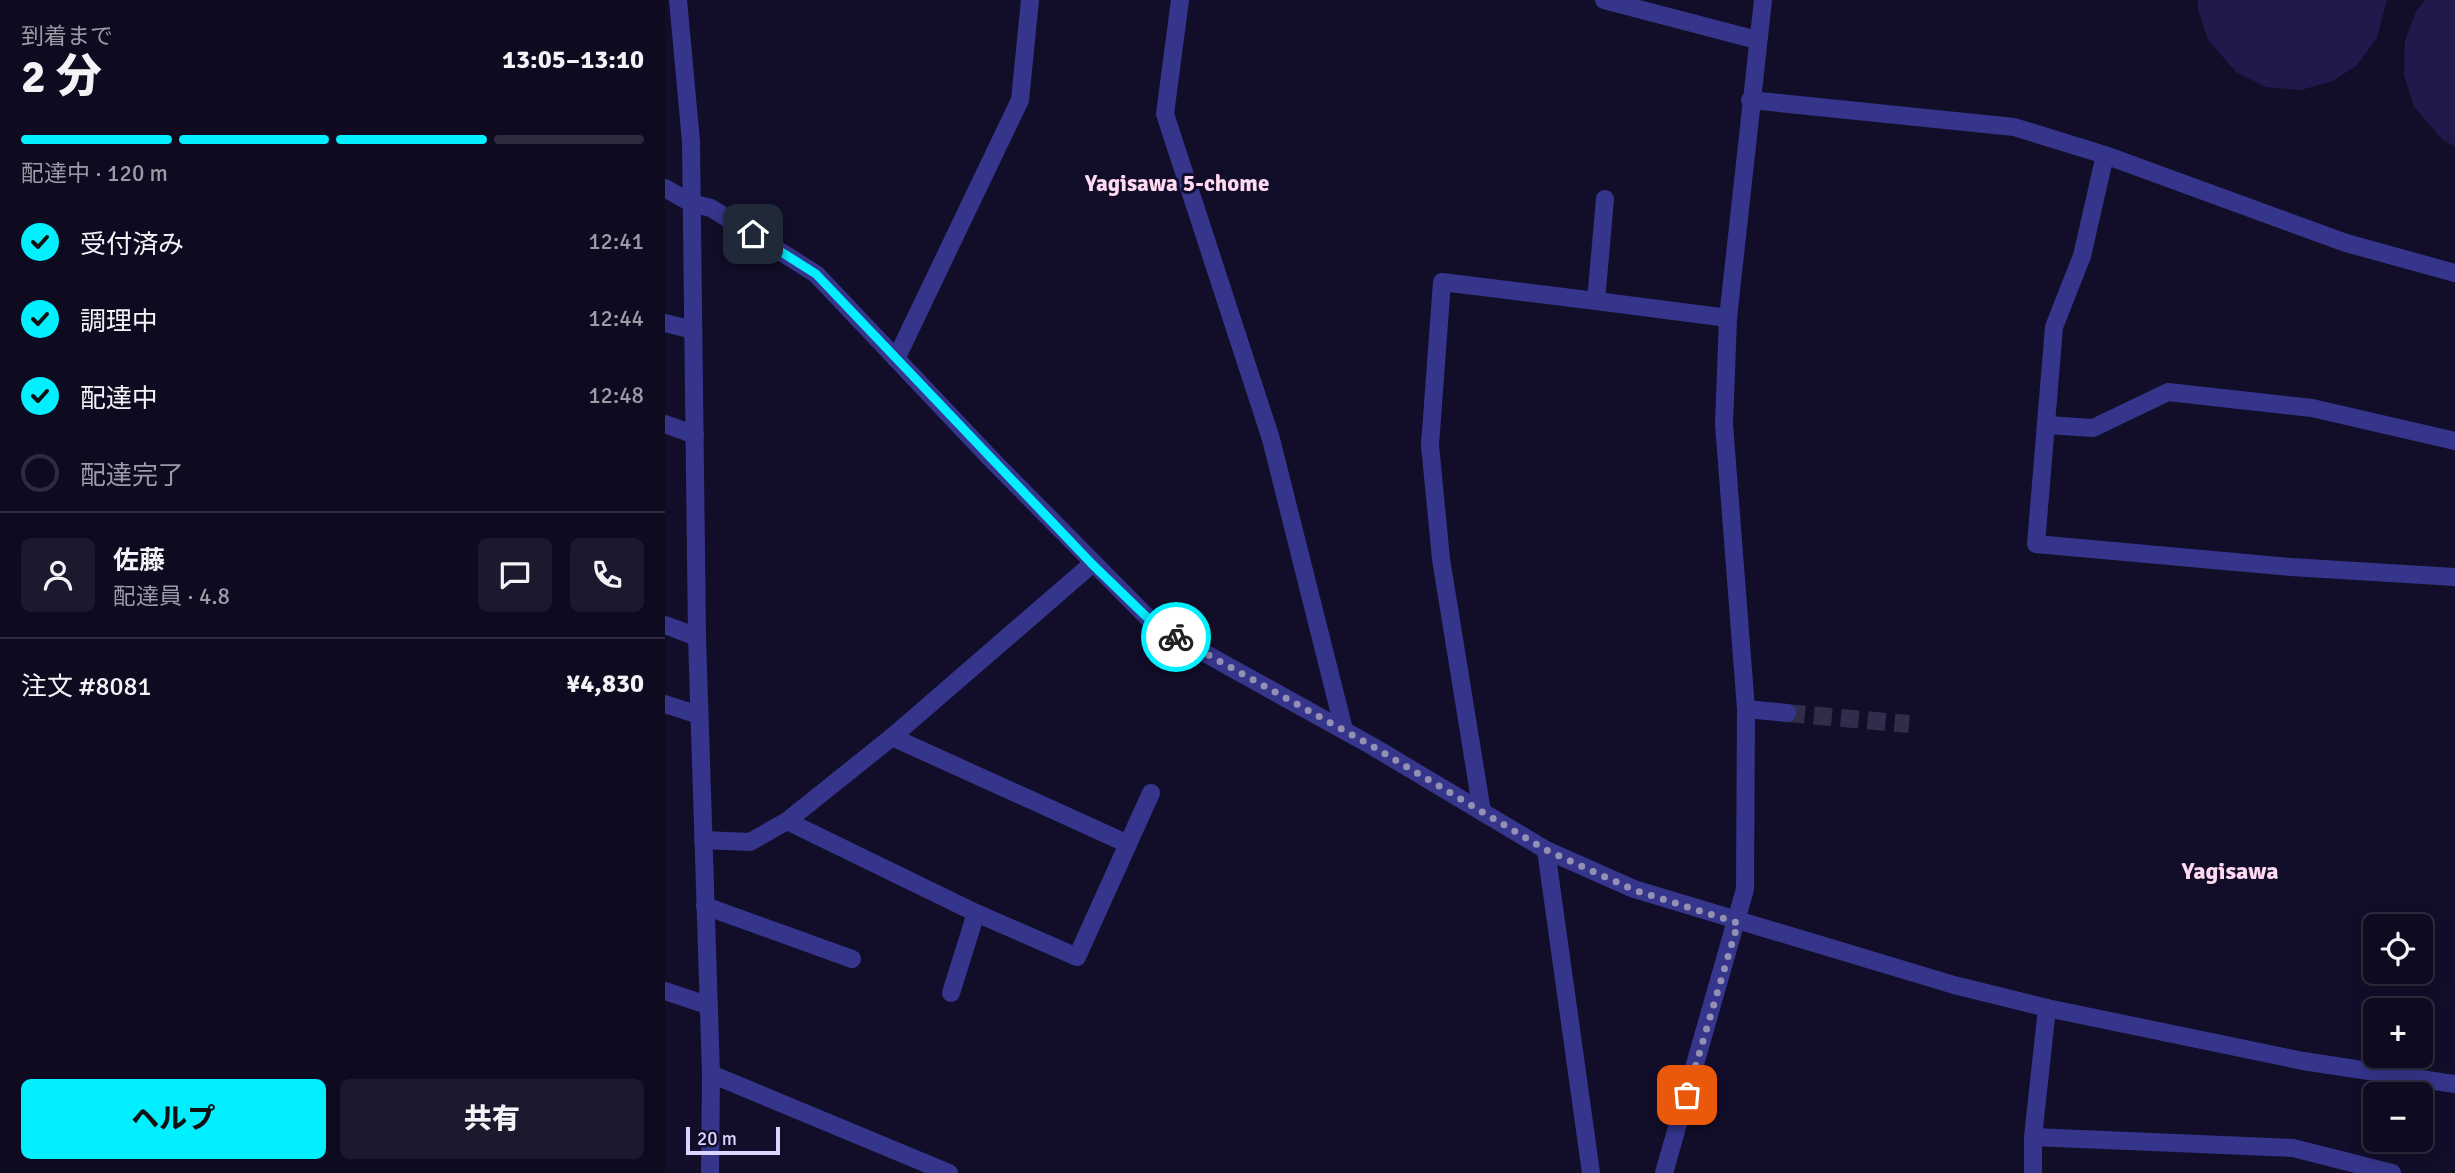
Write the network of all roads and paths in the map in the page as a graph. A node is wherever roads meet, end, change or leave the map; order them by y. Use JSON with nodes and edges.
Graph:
{"nodes":[{"id":1,"x":678,"y":0,"type":"edge"},
{"id":2,"x":1030,"y":0,"type":"edge"},
{"id":3,"x":1180,"y":0,"type":"edge"},
{"id":4,"x":1604,"y":0,"type":"edge"},
{"id":5,"x":1763,"y":0,"type":"edge"},
{"id":6,"x":1757,"y":40,"type":"junction"},
{"id":7,"x":1750,"y":100,"type":"junction"},
{"id":8,"x":2105,"y":155,"type":"junction"},
{"id":9,"x":665,"y":188,"type":"edge"},
{"id":10,"x":1605,"y":199,"type":"dead end"},
{"id":11,"x":691,"y":203,"type":"junction"},
{"id":12,"x":2455,"y":273,"type":"edge"},
{"id":13,"x":1596,"y":301,"type":"junction"},
{"id":14,"x":1728,"y":318,"type":"junction"},
{"id":15,"x":665,"y":323,"type":"edge"},
{"id":16,"x":693,"y":330,"type":"junction"},
{"id":17,"x":896,"y":359,"type":"junction"},
{"id":18,"x":665,"y":424,"type":"edge"},
{"id":19,"x":2047,"y":425,"type":"junction"},
{"id":20,"x":695,"y":435,"type":"junction"},
{"id":21,"x":2455,"y":441,"type":"edge"},
{"id":22,"x":1092,"y":564,"type":"junction"},
{"id":23,"x":2455,"y":578,"type":"edge"},
{"id":24,"x":665,"y":625,"type":"edge"},
{"id":25,"x":697,"y":637,"type":"junction"},
{"id":26,"x":665,"y":704,"type":"edge"},
{"id":27,"x":1746,"y":709,"type":"junction"},
{"id":28,"x":1787,"y":713,"type":"tunnel mouth"},
{"id":29,"x":699,"y":715,"type":"junction"},
{"id":30,"x":1344,"y":730,"type":"junction"},
{"id":31,"x":892,"y":737,"type":"junction"},
{"id":32,"x":1151,"y":793,"type":"dead end"},
{"id":33,"x":1482,"y":812,"type":"junction"},
{"id":34,"x":787,"y":821,"type":"junction"},
{"id":35,"x":703,"y":840,"type":"junction"},
{"id":36,"x":1128,"y":844,"type":"junction"},
{"id":37,"x":1546,"y":850,"type":"junction"},
{"id":38,"x":705,"y":906,"type":"junction"},
{"id":39,"x":976,"y":913,"type":"junction"},
{"id":40,"x":1738,"y":923,"type":"junction"},
{"id":41,"x":852,"y":959,"type":"dead end"},
{"id":42,"x":665,"y":991,"type":"edge"},
{"id":43,"x":951,"y":993,"type":"dead end"},
{"id":44,"x":707,"y":1005,"type":"junction"},
{"id":45,"x":2047,"y":1008,"type":"junction"},
{"id":46,"x":711,"y":1074,"type":"junction"},
{"id":47,"x":2455,"y":1084,"type":"edge"},
{"id":48,"x":2033,"y":1137,"type":"junction"},
{"id":49,"x":710,"y":1173,"type":"edge"},
{"id":50,"x":949,"y":1173,"type":"edge"},
{"id":51,"x":1591,"y":1173,"type":"edge"},
{"id":52,"x":1664,"y":1173,"type":"edge"},
{"id":53,"x":2033,"y":1173,"type":"edge"},
{"id":54,"x":2392,"y":1173,"type":"edge"}],
"edges":[{"from":1,"to":11,"type":"street"},
{"from":2,"to":17,"type":"street"},
{"from":3,"to":30,"type":"street"},
{"from":4,"to":6,"type":"street"},
{"from":5,"to":6,"type":"street"},
{"from":6,"to":7,"type":"street"},
{"from":7,"to":8,"type":"street"},
{"from":7,"to":14,"type":"street"},
{"from":8,"to":12,"type":"street"},
{"from":8,"to":19,"type":"street"},
{"from":9,"to":11,"type":"street"},
{"from":10,"to":13,"type":"street"},
{"from":11,"to":16,"type":"street"},
{"from":11,"to":17,"type":"street"},
{"from":13,"to":14,"type":"street"},
{"from":13,"to":33,"type":"street"},
{"from":14,"to":27,"type":"street"},
{"from":15,"to":16,"type":"street"},
{"from":16,"to":20,"type":"street"},
{"from":17,"to":22,"type":"street"},
{"from":18,"to":20,"type":"street"},
{"from":19,"to":21,"type":"street"},
{"from":19,"to":23,"type":"street"},
{"from":20,"to":25,"type":"street"},
{"from":22,"to":30,"type":"street"},
{"from":22,"to":31,"type":"street"},
{"from":24,"to":25,"type":"street"},
{"from":25,"to":29,"type":"street"},
{"from":26,"to":29,"type":"street"},
{"from":27,"to":28,"type":"street"},
{"from":27,"to":40,"type":"street"},
{"from":29,"to":35,"type":"street"},
{"from":30,"to":33,"type":"street"},
{"from":31,"to":34,"type":"street"},
{"from":31,"to":36,"type":"street"},
{"from":32,"to":36,"type":"street"},
{"from":33,"to":37,"type":"street"},
{"from":34,"to":35,"type":"street"},
{"from":34,"to":39,"type":"street"},
{"from":35,"to":38,"type":"street"},
{"from":36,"to":39,"type":"street"},
{"from":37,"to":40,"type":"street"},
{"from":37,"to":51,"type":"street"},
{"from":38,"to":41,"type":"street"},
{"from":38,"to":44,"type":"street"},
{"from":39,"to":43,"type":"street"},
{"from":40,"to":45,"type":"street"},
{"from":40,"to":52,"type":"street"},
{"from":42,"to":44,"type":"street"},
{"from":44,"to":46,"type":"street"},
{"from":45,"to":47,"type":"street"},
{"from":45,"to":48,"type":"street"},
{"from":46,"to":49,"type":"street"},
{"from":46,"to":50,"type":"street"},
{"from":48,"to":53,"type":"street"},
{"from":48,"to":54,"type":"street"}]}
